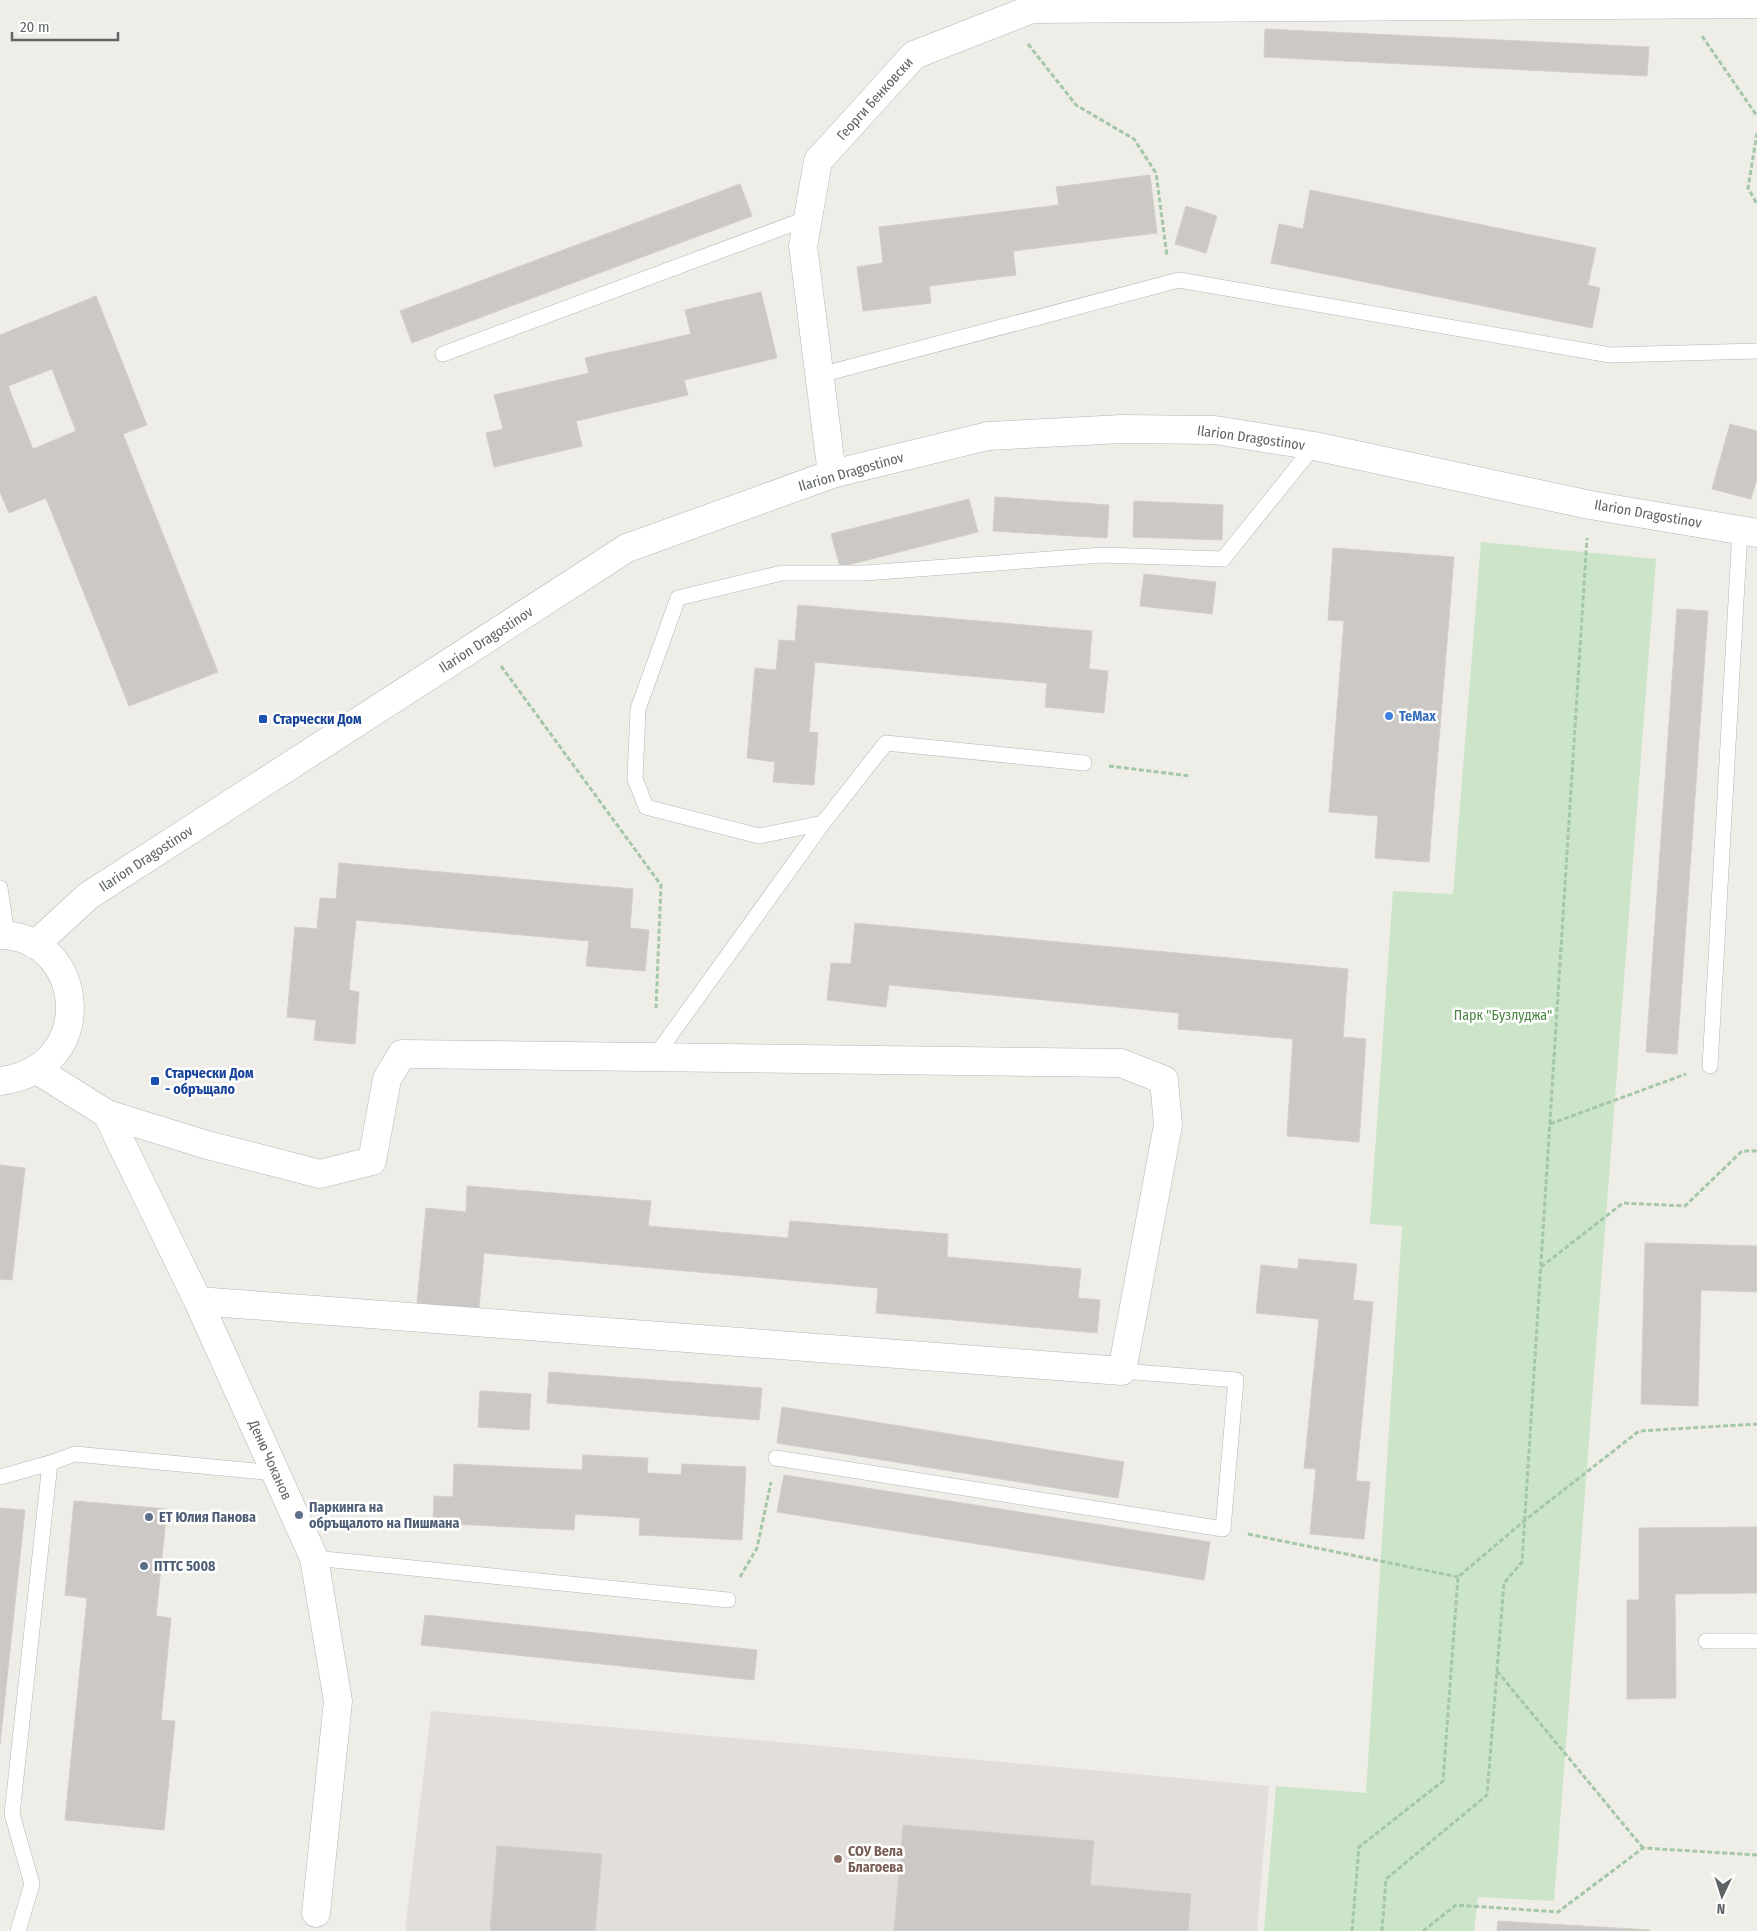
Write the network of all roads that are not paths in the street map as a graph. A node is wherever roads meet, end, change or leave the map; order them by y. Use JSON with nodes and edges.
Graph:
{"nodes":[{"id":1,"x":1374,"y":3,"type":"edge"},
{"id":2,"x":1757,"y":4,"type":"edge"},
{"id":3,"x":808,"y":218,"type":"junction"},
{"id":4,"x":1757,"y":351,"type":"edge"},
{"id":5,"x":443,"y":354,"type":"dead end"},
{"id":6,"x":820,"y":375,"type":"junction"},
{"id":7,"x":1314,"y":446,"type":"junction"},
{"id":8,"x":832,"y":474,"type":"junction"},
{"id":9,"x":1748,"y":532,"type":"edge"},
{"id":10,"x":1084,"y":763,"type":"road end"},
{"id":11,"x":823,"y":823,"type":"junction"},
{"id":12,"x":0,"y":888,"type":"edge"},
{"id":13,"x":4,"y":935,"type":"edge"},
{"id":14,"x":35,"y":945,"type":"junction"},
{"id":15,"x":654,"y":1058,"type":"junction"},
{"id":16,"x":1710,"y":1066,"type":"road end"},
{"id":17,"x":38,"y":1070,"type":"junction"},
{"id":18,"x":0,"y":1081,"type":"edge"},
{"id":19,"x":107,"y":1114,"type":"junction"},
{"id":20,"x":198,"y":1301,"type":"junction"},
{"id":21,"x":1122,"y":1371,"type":"junction"},
{"id":22,"x":776,"y":1458,"type":"road end"},
{"id":23,"x":50,"y":1463,"type":"junction"},
{"id":24,"x":276,"y":1473,"type":"junction"},
{"id":25,"x":0,"y":1477,"type":"edge"},
{"id":26,"x":314,"y":1558,"type":"junction"},
{"id":27,"x":728,"y":1600,"type":"road end"},
{"id":28,"x":1706,"y":1641,"type":"dead end"},
{"id":29,"x":1757,"y":1641,"type":"edge"},
{"id":30,"x":316,"y":1913,"type":"dead end"},
{"id":31,"x":18,"y":1931,"type":"edge"}],
"edges":[{"from":1,"to":2,"type":"street","name":"Георги Бенковски"},
{"from":1,"to":3,"type":"street","name":"Георги Бенковски"},
{"from":3,"to":5,"type":"lane"},
{"from":3,"to":6,"type":"street","name":"Георги Бенковски"},
{"from":4,"to":6,"type":"lane"},
{"from":6,"to":8,"type":"street","name":"Георги Бенковски"},
{"from":7,"to":8,"type":"street","name":"Ilarion Dragostinov"},
{"from":7,"to":9,"type":"street","name":"Ilarion Dragostinov"},
{"from":7,"to":11,"type":"lane"},
{"from":8,"to":14,"type":"street","name":"Ilarion Dragostinov"},
{"from":9,"to":16,"type":"lane"},
{"from":10,"to":11,"type":"lane"},
{"from":11,"to":15,"type":"lane"},
{"from":12,"to":13,"type":"lane"},
{"from":13,"to":14,"type":"street"},
{"from":14,"to":17,"type":"street"},
{"from":15,"to":19,"type":"street"},
{"from":15,"to":21,"type":"street"},
{"from":17,"to":18,"type":"street"},
{"from":17,"to":19,"type":"street"},
{"from":19,"to":20,"type":"street","name":"Деню Чоканов"},
{"from":20,"to":21,"type":"street"},
{"from":20,"to":24,"type":"street","name":"Деню Чоканов"},
{"from":21,"to":22,"type":"lane"},
{"from":23,"to":24,"type":"lane"},
{"from":23,"to":25,"type":"lane"},
{"from":23,"to":31,"type":"lane"},
{"from":24,"to":26,"type":"street","name":"Деню Чоканов"},
{"from":26,"to":27,"type":"lane"},
{"from":26,"to":30,"type":"street","name":"Деню Чоканов"},
{"from":28,"to":29,"type":"lane"}]}
